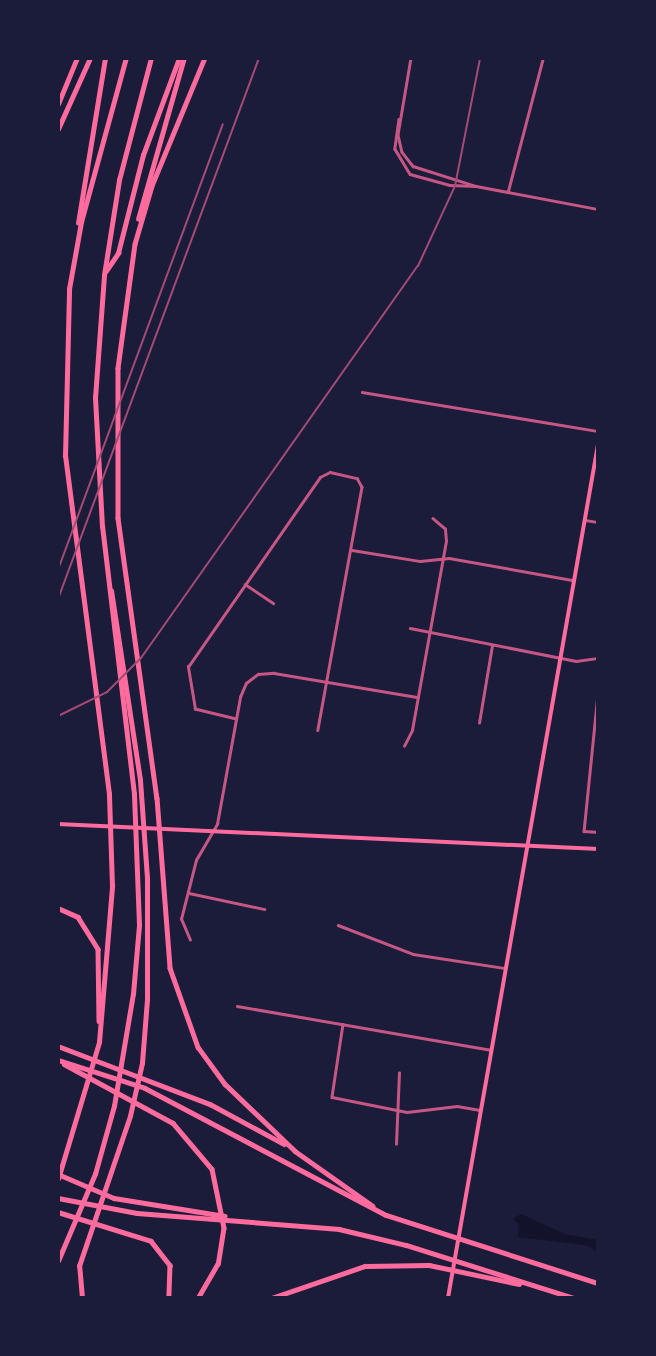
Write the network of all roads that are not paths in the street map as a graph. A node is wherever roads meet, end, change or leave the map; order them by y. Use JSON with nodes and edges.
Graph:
{"nodes":[{"id":1,"x":76,"y":58,"type":"edge"},
{"id":2,"x":90,"y":58,"type":"edge"},
{"id":3,"x":105,"y":58,"type":"edge"},
{"id":4,"x":125,"y":58,"type":"edge"},
{"id":5,"x":151,"y":58,"type":"edge"},
{"id":6,"x":181,"y":58,"type":"edge"},
{"id":7,"x":205,"y":58,"type":"edge"},
{"id":8,"x":411,"y":58,"type":"edge"},
{"id":9,"x":543,"y":58,"type":"edge"},
{"id":10,"x":58,"y":104,"type":"edge"},
{"id":11,"x":401,"y":114,"type":"junction"},
{"id":12,"x":58,"y":129,"type":"edge"},
{"id":13,"x":476,"y":186,"type":"junction"},
{"id":14,"x":508,"y":191,"type":"junction"},
{"id":15,"x":598,"y":209,"type":"edge"},
{"id":16,"x":135,"y":244,"type":"junction"},
{"id":17,"x":104,"y":275,"type":"junction"},
{"id":18,"x":69,"y":289,"type":"junction"},
{"id":19,"x":362,"y":392,"type":"dead end"},
{"id":20,"x":598,"y":431,"type":"edge"},
{"id":21,"x":598,"y":445,"type":"edge"},
{"id":22,"x":433,"y":519,"type":"dead end"},
{"id":23,"x":584,"y":520,"type":"junction"},
{"id":24,"x":598,"y":522,"type":"edge"},
{"id":25,"x":352,"y":550,"type":"junction"},
{"id":26,"x":442,"y":560,"type":"junction"},
{"id":27,"x":107,"y":573,"type":"junction"},
{"id":28,"x":573,"y":580,"type":"junction"},
{"id":29,"x":245,"y":584,"type":"junction"},
{"id":30,"x":273,"y":603,"type":"dead end"},
{"id":31,"x":410,"y":628,"type":"dead end"},
{"id":32,"x":428,"y":633,"type":"junction"},
{"id":33,"x":492,"y":645,"type":"junction"},
{"id":34,"x":559,"y":657,"type":"junction"},
{"id":35,"x":598,"y":658,"type":"edge"},
{"id":36,"x":329,"y":682,"type":"junction"},
{"id":37,"x":598,"y":694,"type":"edge"},
{"id":38,"x":418,"y":697,"type":"junction"},
{"id":39,"x":236,"y":719,"type":"junction"},
{"id":40,"x":479,"y":723,"type":"dead end"},
{"id":41,"x":318,"y":730,"type":"dead end"},
{"id":42,"x":404,"y":746,"type":"dead end"},
{"id":43,"x":58,"y":824,"type":"edge"},
{"id":44,"x":211,"y":832,"type":"junction"},
{"id":45,"x":598,"y":832,"type":"edge"},
{"id":46,"x":525,"y":846,"type":"junction"},
{"id":47,"x":598,"y":849,"type":"edge"},
{"id":48,"x":189,"y":892,"type":"junction"},
{"id":49,"x":58,"y":908,"type":"edge"},
{"id":50,"x":264,"y":909,"type":"dead end"},
{"id":51,"x":338,"y":925,"type":"dead end"},
{"id":52,"x":190,"y":940,"type":"dead end"},
{"id":53,"x":505,"y":968,"type":"junction"},
{"id":54,"x":237,"y":1006,"type":"dead end"},
{"id":55,"x":342,"y":1024,"type":"junction"},
{"id":56,"x":99,"y":1042,"type":"junction"},
{"id":57,"x":58,"y":1046,"type":"edge"},
{"id":58,"x":491,"y":1050,"type":"junction"},
{"id":59,"x":58,"y":1061,"type":"edge"},
{"id":60,"x":399,"y":1073,"type":"dead end"},
{"id":61,"x":480,"y":1110,"type":"junction"},
{"id":62,"x":395,"y":1111,"type":"junction"},
{"id":63,"x":396,"y":1144,"type":"dead end"},
{"id":64,"x":295,"y":1151,"type":"junction"},
{"id":65,"x":58,"y":1177,"type":"edge"},
{"id":66,"x":58,"y":1198,"type":"edge"},
{"id":67,"x":58,"y":1212,"type":"edge"},
{"id":68,"x":386,"y":1215,"type":"junction"},
{"id":69,"x":260,"y":1221,"type":"junction"},
{"id":70,"x":58,"y":1261,"type":"edge"},
{"id":71,"x":598,"y":1283,"type":"edge"},
{"id":72,"x":541,"y":1289,"type":"junction"},
{"id":73,"x":82,"y":1298,"type":"edge"},
{"id":74,"x":169,"y":1298,"type":"edge"},
{"id":75,"x":198,"y":1298,"type":"edge"},
{"id":76,"x":272,"y":1298,"type":"edge"},
{"id":77,"x":448,"y":1298,"type":"edge"},
{"id":78,"x":574,"y":1298,"type":"edge"}],
"edges":[{"from":1,"to":10,"type":"highway"},
{"from":2,"to":12,"type":"highway"},
{"from":3,"to":18,"type":"highway"},
{"from":4,"to":18,"type":"highway"},
{"from":5,"to":17,"type":"highway"},
{"from":6,"to":16,"type":"highway"},
{"from":6,"to":17,"type":"highway"},
{"from":7,"to":16,"type":"highway"},
{"from":8,"to":11,"type":"street"},
{"from":9,"to":14,"type":"street"},
{"from":11,"to":13,"type":"street"},
{"from":11,"to":13,"type":"street"},
{"from":13,"to":14,"type":"street"},
{"from":14,"to":15,"type":"street"},
{"from":16,"to":64,"type":"highway"},
{"from":17,"to":27,"type":"highway"},
{"from":18,"to":56,"type":"highway"},
{"from":19,"to":20,"type":"street"},
{"from":21,"to":23,"type":"main road"},
{"from":22,"to":26,"type":"street"},
{"from":23,"to":24,"type":"street"},
{"from":23,"to":28,"type":"main road"},
{"from":25,"to":26,"type":"street"},
{"from":25,"to":29,"type":"street"},
{"from":25,"to":36,"type":"street"},
{"from":26,"to":28,"type":"street"},
{"from":26,"to":32,"type":"street"},
{"from":27,"to":70,"type":"highway"},
{"from":27,"to":73,"type":"highway"},
{"from":28,"to":34,"type":"main road"},
{"from":29,"to":30,"type":"street"},
{"from":29,"to":39,"type":"street"},
{"from":31,"to":32,"type":"street"},
{"from":32,"to":33,"type":"street"},
{"from":32,"to":38,"type":"street"},
{"from":33,"to":34,"type":"street"},
{"from":33,"to":40,"type":"street"},
{"from":34,"to":35,"type":"street"},
{"from":34,"to":46,"type":"main road"},
{"from":36,"to":38,"type":"street"},
{"from":36,"to":39,"type":"street"},
{"from":36,"to":41,"type":"street"},
{"from":37,"to":45,"type":"street"},
{"from":38,"to":42,"type":"street"},
{"from":39,"to":44,"type":"street"},
{"from":43,"to":44,"type":"main road"},
{"from":44,"to":46,"type":"main road"},
{"from":44,"to":48,"type":"street"},
{"from":46,"to":47,"type":"main road"},
{"from":46,"to":53,"type":"main road"},
{"from":48,"to":50,"type":"street"},
{"from":48,"to":52,"type":"street"},
{"from":49,"to":56,"type":"highway"},
{"from":51,"to":53,"type":"street"},
{"from":53,"to":58,"type":"main road"},
{"from":54,"to":55,"type":"street"},
{"from":55,"to":58,"type":"street"},
{"from":55,"to":62,"type":"street"},
{"from":56,"to":65,"type":"highway"},
{"from":57,"to":64,"type":"highway"},
{"from":58,"to":61,"type":"main road"},
{"from":59,"to":68,"type":"highway"},
{"from":59,"to":75,"type":"highway"},
{"from":60,"to":62,"type":"street"},
{"from":61,"to":62,"type":"street"},
{"from":61,"to":77,"type":"main road"},
{"from":62,"to":63,"type":"street"},
{"from":64,"to":68,"type":"highway"},
{"from":65,"to":69,"type":"highway"},
{"from":66,"to":69,"type":"highway"},
{"from":67,"to":74,"type":"highway"},
{"from":68,"to":71,"type":"highway"},
{"from":69,"to":72,"type":"highway"},
{"from":72,"to":76,"type":"highway"},
{"from":72,"to":78,"type":"highway"}]}
